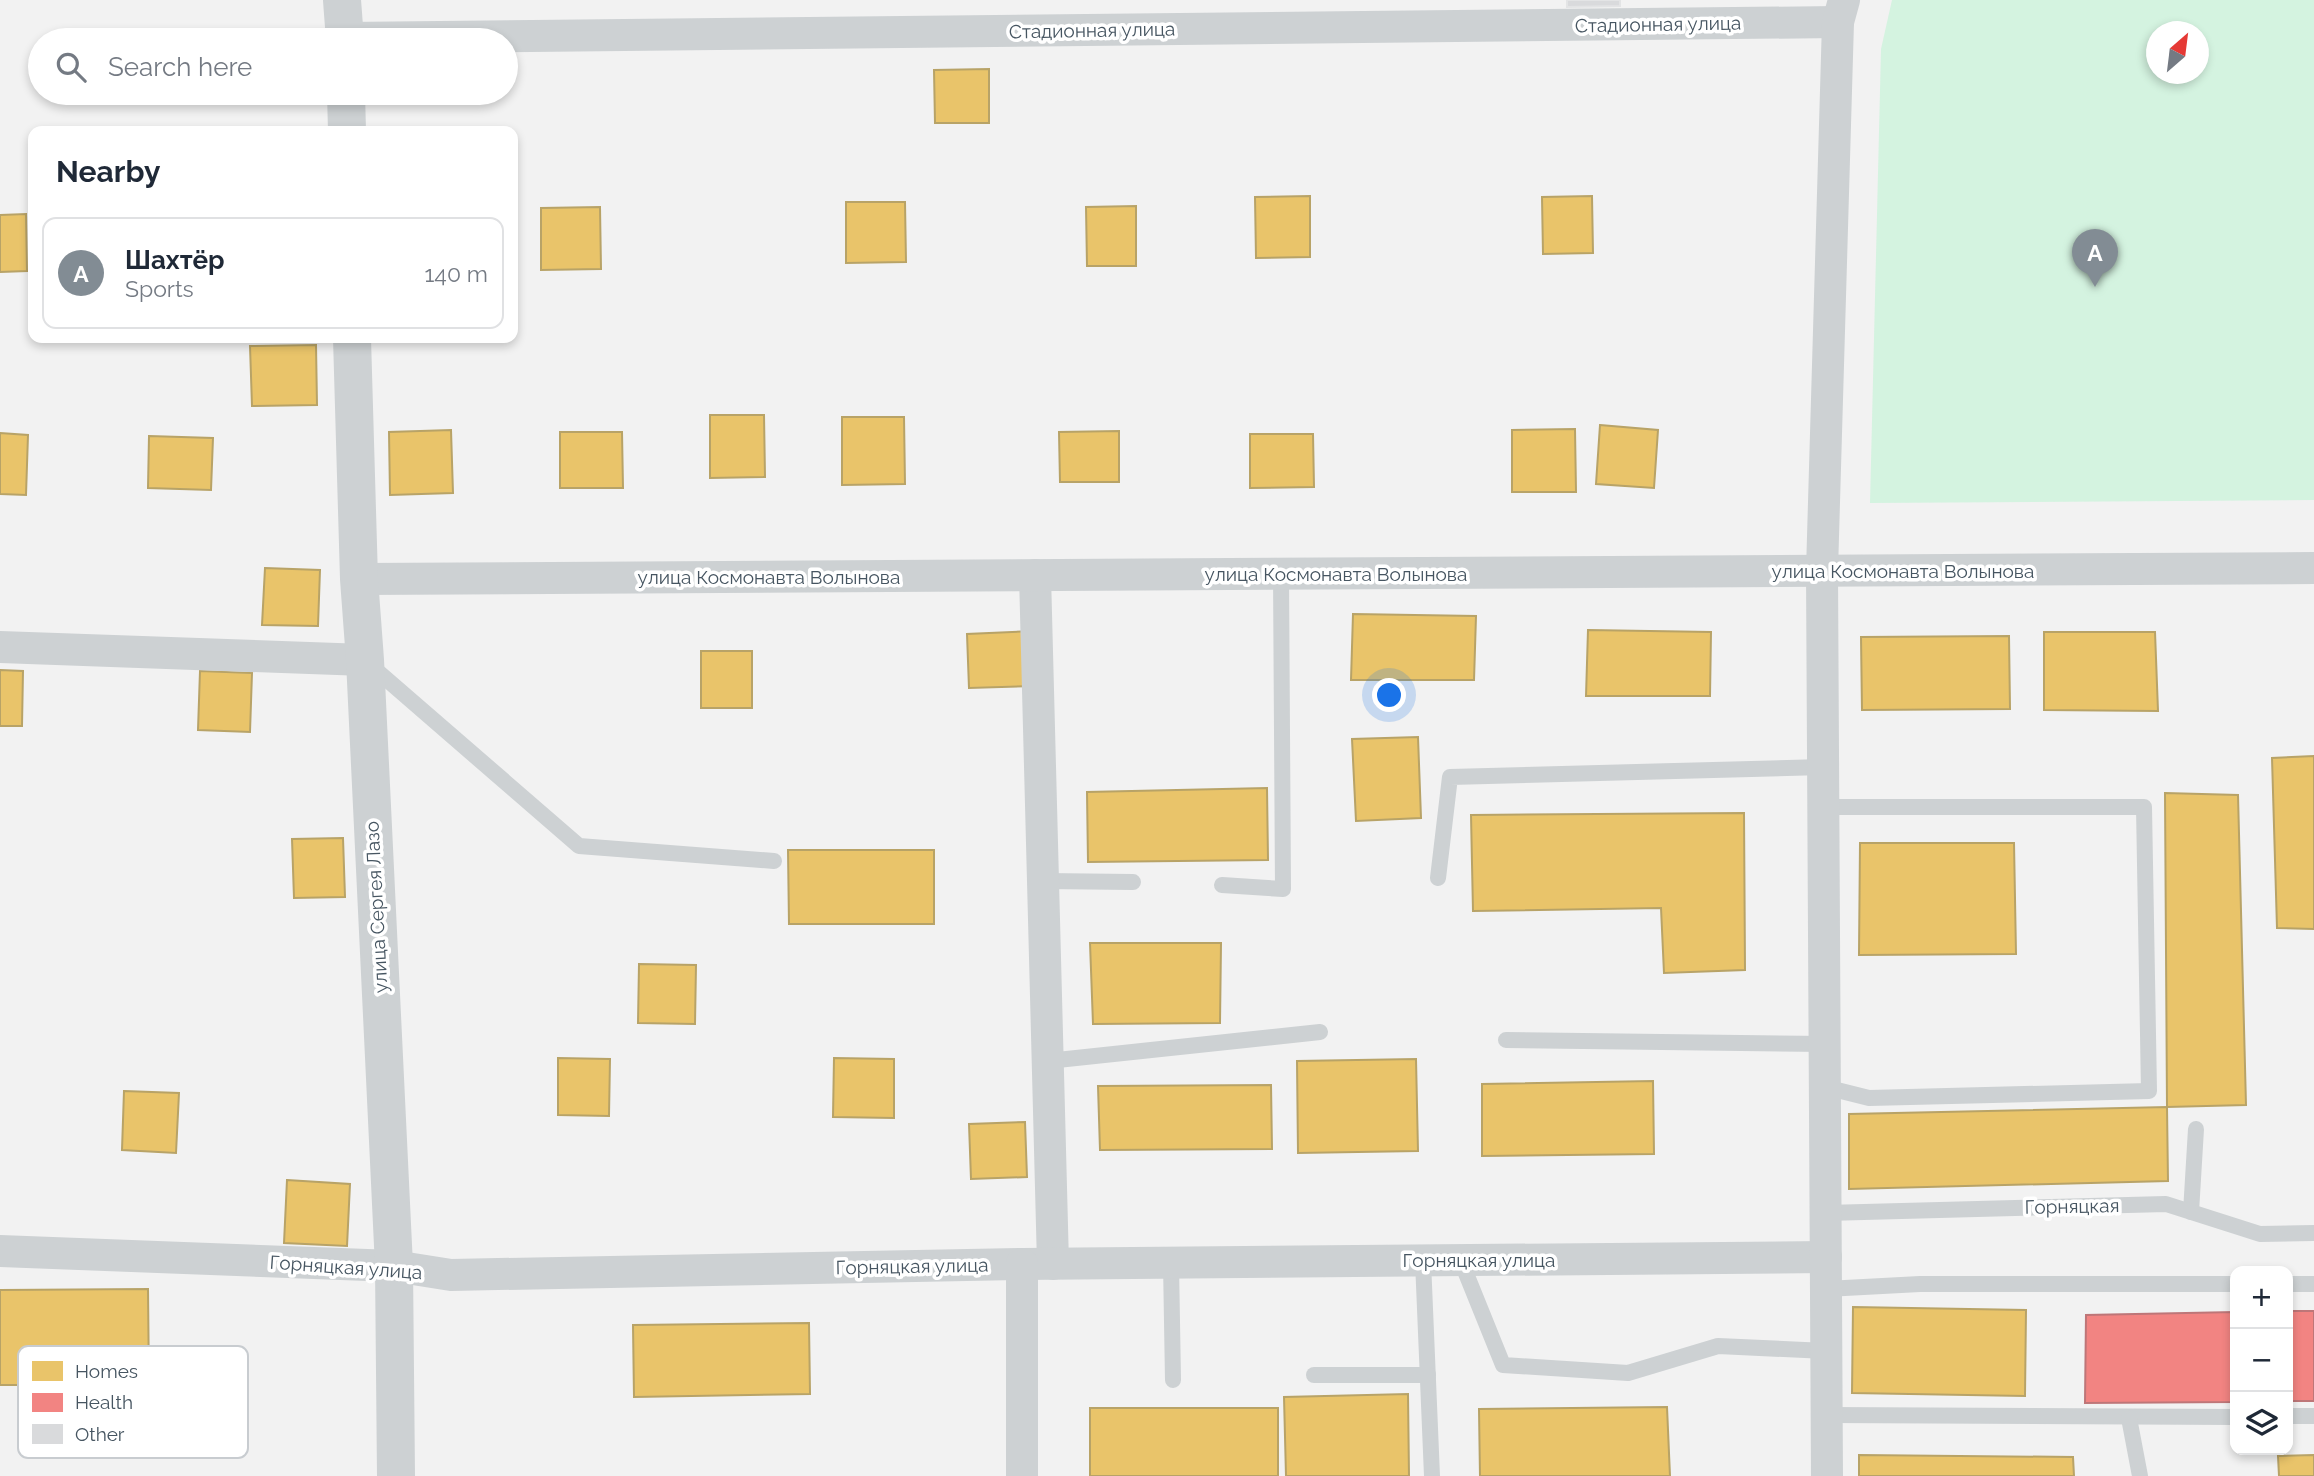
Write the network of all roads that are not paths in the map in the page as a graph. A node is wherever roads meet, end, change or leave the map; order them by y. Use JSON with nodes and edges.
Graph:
{"nodes":[{"id":1,"x":342,"y":0,"type":"edge"},
{"id":2,"x":1841,"y":11,"type":"edge"},
{"id":3,"x":344,"y":28,"type":"edge"},
{"id":4,"x":518,"y":36,"type":"edge"},
{"id":5,"x":346,"y":105,"type":"edge"},
{"id":6,"x":347,"y":126,"type":"edge"},
{"id":7,"x":352,"y":343,"type":"edge"},
{"id":8,"x":2314,"y":568,"type":"edge"},
{"id":9,"x":1822,"y":571,"type":"junction"},
{"id":10,"x":1281,"y":574,"type":"junction"},
{"id":11,"x":1035,"y":575,"type":"junction"},
{"id":12,"x":359,"y":579,"type":"junction"},
{"id":13,"x":0,"y":647,"type":"edge"},
{"id":14,"x":365,"y":660,"type":"junction"},
{"id":15,"x":1823,"y":767,"type":"junction"},
{"id":16,"x":1823,"y":807,"type":"junction"},
{"id":17,"x":774,"y":861,"type":"dead end"},
{"id":18,"x":1438,"y":878,"type":"dead end"},
{"id":19,"x":1043,"y":881,"type":"junction"},
{"id":20,"x":1133,"y":882,"type":"dead end"},
{"id":21,"x":1222,"y":885,"type":"dead end"},
{"id":22,"x":1320,"y":1032,"type":"dead end"},
{"id":23,"x":1506,"y":1040,"type":"dead end"},
{"id":24,"x":1825,"y":1044,"type":"junction"},
{"id":25,"x":1048,"y":1061,"type":"junction"},
{"id":26,"x":1825,"y":1087,"type":"junction"},
{"id":27,"x":2196,"y":1129,"type":"dead end"},
{"id":28,"x":2191,"y":1212,"type":"junction"},
{"id":29,"x":1826,"y":1213,"type":"junction"},
{"id":30,"x":2314,"y":1233,"type":"edge"},
{"id":31,"x":0,"y":1251,"type":"edge"},
{"id":32,"x":1826,"y":1257,"type":"junction"},
{"id":33,"x":1423,"y":1261,"type":"junction"},
{"id":34,"x":1461,"y":1261,"type":"junction"},
{"id":35,"x":1171,"y":1263,"type":"junction"},
{"id":36,"x":1038,"y":1264,"type":"junction"},
{"id":37,"x":394,"y":1266,"type":"junction"},
{"id":38,"x":2230,"y":1284,"type":"edge"},
{"id":39,"x":2293,"y":1284,"type":"edge"},
{"id":40,"x":2314,"y":1284,"type":"edge"},
{"id":41,"x":1826,"y":1289,"type":"junction"},
{"id":42,"x":1826,"y":1351,"type":"junction"},
{"id":43,"x":1314,"y":1375,"type":"dead end"},
{"id":44,"x":1428,"y":1375,"type":"junction"},
{"id":45,"x":1173,"y":1380,"type":"dead end"},
{"id":46,"x":1827,"y":1415,"type":"junction"},
{"id":47,"x":2293,"y":1416,"type":"edge"},
{"id":48,"x":2314,"y":1416,"type":"edge"},
{"id":49,"x":2230,"y":1417,"type":"edge"},
{"id":50,"x":2129,"y":1418,"type":"junction"},
{"id":51,"x":396,"y":1476,"type":"edge"},
{"id":52,"x":1022,"y":1476,"type":"edge"},
{"id":53,"x":1432,"y":1476,"type":"edge"},
{"id":54,"x":1827,"y":1476,"type":"edge"},
{"id":55,"x":2140,"y":1476,"type":"edge"}],
"edges":[{"from":1,"to":3,"type":"street"},
{"from":2,"to":4,"type":"street","name":"Стадионная улица"},
{"from":2,"to":9,"type":"street"},
{"from":5,"to":6,"type":"street"},
{"from":7,"to":12,"type":"street","name":"улица Сергея Лазо"},
{"from":8,"to":9,"type":"street","name":"улица Космонавта Волынова"},
{"from":9,"to":10,"type":"street","name":"улица Космонавта Волынова"},
{"from":9,"to":15,"type":"street"},
{"from":10,"to":11,"type":"street","name":"улица Космонавта Волынова"},
{"from":10,"to":21,"type":"lane"},
{"from":11,"to":12,"type":"street","name":"улица Космонавта Волынова"},
{"from":11,"to":19,"type":"street"},
{"from":12,"to":14,"type":"street","name":"улица Сергея Лазо"},
{"from":13,"to":14,"type":"street"},
{"from":14,"to":17,"type":"lane"},
{"from":14,"to":37,"type":"street","name":"улица Сергея Лазо"},
{"from":15,"to":16,"type":"street"},
{"from":15,"to":18,"type":"lane"},
{"from":16,"to":24,"type":"street"},
{"from":16,"to":26,"type":"lane"},
{"from":19,"to":20,"type":"lane"},
{"from":19,"to":25,"type":"street"},
{"from":22,"to":25,"type":"lane"},
{"from":23,"to":24,"type":"lane"},
{"from":24,"to":26,"type":"street"},
{"from":25,"to":36,"type":"street"},
{"from":26,"to":29,"type":"street"},
{"from":27,"to":28,"type":"lane"},
{"from":28,"to":29,"type":"lane","name":"Горняцкая"},
{"from":28,"to":30,"type":"lane","name":"Горняцкая"},
{"from":29,"to":32,"type":"street"},
{"from":31,"to":37,"type":"street","name":"Горняцкая улица"},
{"from":32,"to":34,"type":"street","name":"Горняцкая улица"},
{"from":32,"to":41,"type":"street"},
{"from":33,"to":34,"type":"street","name":"Горняцкая улица"},
{"from":33,"to":35,"type":"street","name":"Горняцкая улица"},
{"from":33,"to":44,"type":"lane"},
{"from":34,"to":42,"type":"lane"},
{"from":35,"to":36,"type":"street","name":"Горняцкая улица"},
{"from":35,"to":45,"type":"lane"},
{"from":36,"to":37,"type":"street","name":"Горняцкая улица"},
{"from":36,"to":52,"type":"street"},
{"from":37,"to":51,"type":"street","name":"улица Сергея Лазо"},
{"from":38,"to":41,"type":"lane"},
{"from":39,"to":40,"type":"lane"},
{"from":41,"to":42,"type":"street"},
{"from":42,"to":46,"type":"street"},
{"from":43,"to":44,"type":"lane"},
{"from":44,"to":53,"type":"lane"},
{"from":46,"to":50,"type":"lane"},
{"from":46,"to":54,"type":"street"},
{"from":47,"to":48,"type":"lane"},
{"from":49,"to":50,"type":"lane"},
{"from":50,"to":55,"type":"lane"}]}
